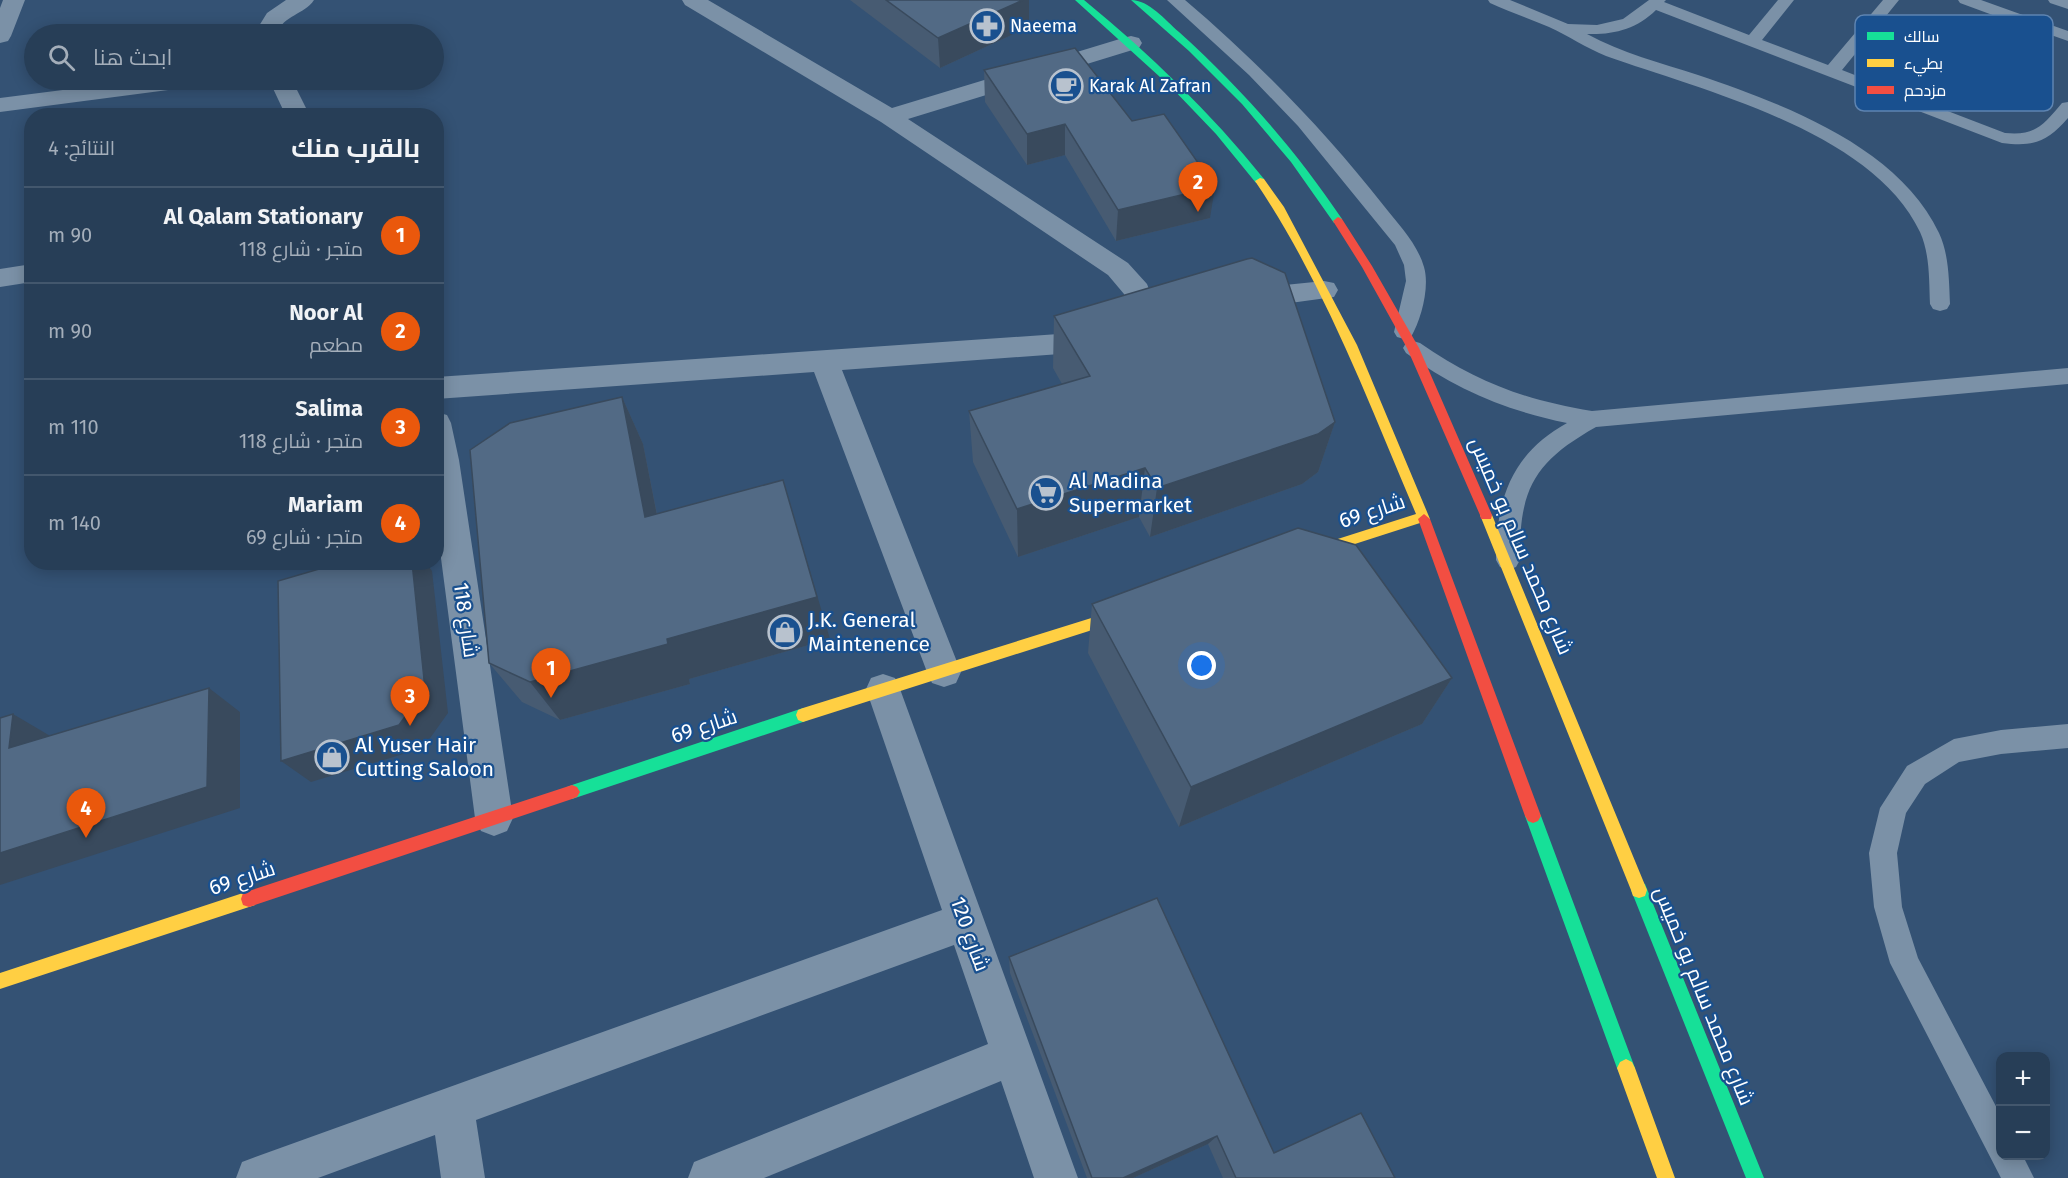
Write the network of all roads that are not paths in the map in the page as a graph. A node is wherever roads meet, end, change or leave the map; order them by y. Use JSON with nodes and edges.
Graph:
{"nodes":[{"id":1,"x":14,"y":0,"type":"edge"},
{"id":2,"x":693,"y":0,"type":"edge"},
{"id":3,"x":1079,"y":0,"type":"edge"},
{"id":4,"x":1135,"y":0,"type":"edge"},
{"id":5,"x":1175,"y":0,"type":"edge"},
{"id":6,"x":1496,"y":0,"type":"edge"},
{"id":7,"x":1786,"y":0,"type":"edge"},
{"id":8,"x":1891,"y":0,"type":"edge"},
{"id":9,"x":1966,"y":0,"type":"edge"},
{"id":10,"x":2056,"y":0,"type":"edge"},
{"id":11,"x":1656,"y":2,"type":"edge"},
{"id":12,"x":290,"y":3,"type":"edge"},
{"id":13,"x":2068,"y":4,"type":"edge"},
{"id":14,"x":1879,"y":15,"type":"edge"},
{"id":15,"x":2007,"y":15,"type":"edge"},
{"id":16,"x":1639,"y":19,"type":"junction"},
{"id":17,"x":269,"y":24,"type":"edge"},
{"id":18,"x":1557,"y":25,"type":"junction"},
{"id":19,"x":2053,"y":31,"type":"edge"},
{"id":20,"x":0,"y":36,"type":"edge"},
{"id":21,"x":2068,"y":36,"type":"edge"},
{"id":22,"x":1752,"y":42,"type":"junction"},
{"id":23,"x":1131,"y":43,"type":"junction"},
{"id":24,"x":1855,"y":44,"type":"edge"},
{"id":25,"x":1656,"y":66,"type":"junction"},
{"id":26,"x":1831,"y":73,"type":"junction"},
{"id":27,"x":1855,"y":82,"type":"edge"},
{"id":28,"x":115,"y":90,"type":"edge"},
{"id":29,"x":286,"y":90,"type":"edge"},
{"id":30,"x":0,"y":105,"type":"edge"},
{"id":31,"x":2068,"y":107,"type":"edge"},
{"id":32,"x":294,"y":108,"type":"edge"},
{"id":33,"x":1929,"y":111,"type":"edge"},
{"id":34,"x":1934,"y":113,"type":"joint"},
{"id":35,"x":889,"y":117,"type":"junction"},
{"id":36,"x":24,"y":274,"type":"edge"},
{"id":37,"x":0,"y":278,"type":"edge"},
{"id":38,"x":1324,"y":290,"type":"junction"},
{"id":39,"x":1223,"y":303,"type":"edge"},
{"id":40,"x":1940,"y":304,"type":"dead end"},
{"id":41,"x":1409,"y":340,"type":"junction"},
{"id":42,"x":824,"y":361,"type":"junction"},
{"id":43,"x":2068,"y":376,"type":"edge"},
{"id":44,"x":444,"y":387,"type":"edge"},
{"id":45,"x":1592,"y":419,"type":"junction"},
{"id":46,"x":444,"y":460,"type":"edge"},
{"id":47,"x":1423,"y":517,"type":"junction"},
{"id":48,"x":1286,"y":561,"type":"edge"},
{"id":49,"x":1508,"y":565,"type":"junction"},
{"id":50,"x":1149,"y":605,"type":"edge"},
{"id":51,"x":944,"y":672,"type":"junction"},
{"id":52,"x":883,"y":689,"type":"junction"},
{"id":53,"x":2068,"y":736,"type":"edge"},
{"id":54,"x":494,"y":818,"type":"junction"},
{"id":55,"x":965,"y":921,"type":"junction"},
{"id":56,"x":0,"y":981,"type":"edge"},
{"id":57,"x":1013,"y":1055,"type":"junction"},
{"id":58,"x":453,"y":1107,"type":"junction"},
{"id":59,"x":1996,"y":1136,"type":"edge"},
{"id":60,"x":2009,"y":1160,"type":"edge"},
{"id":61,"x":268,"y":1176,"type":"edge"},
{"id":62,"x":463,"y":1178,"type":"edge"},
{"id":63,"x":710,"y":1178,"type":"edge"},
{"id":64,"x":1056,"y":1178,"type":"edge"},
{"id":65,"x":1666,"y":1178,"type":"edge"},
{"id":66,"x":1755,"y":1178,"type":"edge"},
{"id":67,"x":2018,"y":1178,"type":"edge"}],
"edges":[{"from":1,"to":20,"type":"street"},
{"from":2,"to":35,"type":"street"},
{"from":3,"to":23,"type":"main road"},
{"from":4,"to":41,"type":"main road","name":"شارع محمد سالم بو خميس"},
{"from":5,"to":41,"type":"lane"},
{"from":6,"to":18,"type":"lane"},
{"from":7,"to":22,"type":"lane"},
{"from":8,"to":14,"type":"lane"},
{"from":9,"to":15,"type":"lane"},
{"from":10,"to":13,"type":"lane"},
{"from":11,"to":16,"type":"lane"},
{"from":11,"to":22,"type":"lane"},
{"from":12,"to":17,"type":"street"},
{"from":16,"to":18,"type":"lane"},
{"from":16,"to":25,"type":"lane"},
{"from":18,"to":25,"type":"lane"},
{"from":19,"to":21,"type":"lane"},
{"from":22,"to":26,"type":"lane"},
{"from":23,"to":35,"type":"street"},
{"from":23,"to":38,"type":"main road"},
{"from":24,"to":26,"type":"lane"},
{"from":25,"to":40,"type":"lane"},
{"from":26,"to":27,"type":"lane"},
{"from":28,"to":30,"type":"street"},
{"from":29,"to":32,"type":"street"},
{"from":31,"to":34,"type":"lane"},
{"from":33,"to":34,"type":"lane"},
{"from":35,"to":42,"type":"street"},
{"from":36,"to":37,"type":"street"},
{"from":38,"to":39,"type":"street"},
{"from":38,"to":47,"type":"main road"},
{"from":41,"to":45,"type":"lane"},
{"from":41,"to":49,"type":"main road","name":"شارع محمد سالم بو خميس"},
{"from":42,"to":44,"type":"street"},
{"from":42,"to":51,"type":"street"},
{"from":43,"to":45,"type":"lane"},
{"from":45,"to":49,"type":"lane"},
{"from":46,"to":54,"type":"street","name":"شارع 118"},
{"from":47,"to":48,"type":"main road","name":"شارع 69"},
{"from":47,"to":65,"type":"main road"},
{"from":49,"to":66,"type":"main road","name":"شارع محمد سالم بو خميس"},
{"from":50,"to":51,"type":"main road","name":"شارع 69"},
{"from":51,"to":52,"type":"main road","name":"شارع 69"},
{"from":52,"to":54,"type":"main road","name":"شارع 69"},
{"from":52,"to":55,"type":"street","name":"شارع 120"},
{"from":53,"to":59,"type":"lane"},
{"from":54,"to":56,"type":"main road","name":"شارع 69"},
{"from":55,"to":57,"type":"street","name":"شارع 120"},
{"from":55,"to":58,"type":"street"},
{"from":57,"to":63,"type":"street"},
{"from":57,"to":64,"type":"street","name":"شارع 120"},
{"from":58,"to":61,"type":"street"},
{"from":58,"to":62,"type":"street"},
{"from":60,"to":67,"type":"lane"}]}
